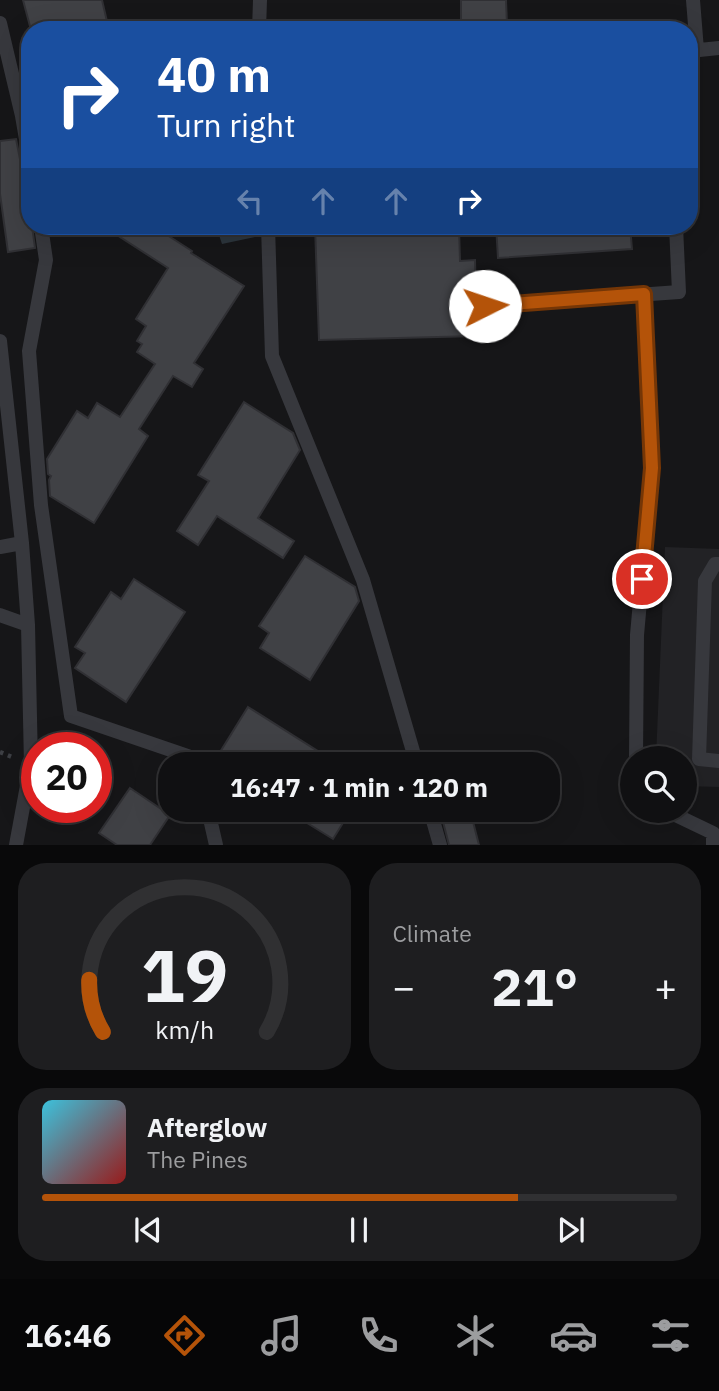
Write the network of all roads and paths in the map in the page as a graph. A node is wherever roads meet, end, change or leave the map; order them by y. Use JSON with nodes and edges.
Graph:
{"nodes":[{"id":1,"x":260,"y":0,"type":"edge"},
{"id":2,"x":693,"y":0,"type":"edge"},
{"id":3,"x":259,"y":21,"type":"edge"},
{"id":4,"x":693,"y":21,"type":"edge"},
{"id":5,"x":0,"y":23,"type":"edge"},
{"id":6,"x":719,"y":48,"type":"edge"},
{"id":7,"x":698,"y":50,"type":"edge"},
{"id":8,"x":21,"y":97,"type":"edge"},
{"id":9,"x":42,"y":235,"type":"edge"},
{"id":10,"x":268,"y":235,"type":"edge"},
{"id":11,"x":676,"y":235,"type":"edge"},
{"id":12,"x":644,"y":294,"type":"junction"},
{"id":13,"x":485,"y":306,"type":"dead end"},
{"id":14,"x":0,"y":341,"type":"edge"},
{"id":15,"x":22,"y":543,"type":"junction"},
{"id":16,"x":0,"y":547,"type":"edge"},
{"id":17,"x":719,"y":564,"type":"edge"},
{"id":18,"x":0,"y":615,"type":"edge"},
{"id":19,"x":703,"y":619,"type":"junction"},
{"id":20,"x":719,"y":619,"type":"edge"},
{"id":21,"x":28,"y":625,"type":"junction"},
{"id":22,"x":636,"y":746,"type":"edge"},
{"id":23,"x":176,"y":752,"type":"edge"},
{"id":24,"x":413,"y":752,"type":"edge"},
{"id":25,"x":719,"y":761,"type":"edge"},
{"id":26,"x":211,"y":822,"type":"edge"},
{"id":27,"x":433,"y":822,"type":"edge"},
{"id":28,"x":689,"y":823,"type":"edge"},
{"id":29,"x":715,"y":837,"type":"edge"},
{"id":30,"x":16,"y":845,"type":"edge"},
{"id":31,"x":216,"y":845,"type":"edge"},
{"id":32,"x":440,"y":845,"type":"edge"}],
"edges":[{"from":1,"to":3,"type":"lane"},
{"from":2,"to":4,"type":"lane"},
{"from":5,"to":8,"type":"lane"},
{"from":6,"to":7,"type":"lane"},
{"from":9,"to":23,"type":"lane"},
{"from":10,"to":24,"type":"lane"},
{"from":11,"to":12,"type":"lane"},
{"from":12,"to":13,"type":"lane"},
{"from":12,"to":22,"type":"lane"},
{"from":14,"to":15,"type":"lane"},
{"from":15,"to":16,"type":"lane"},
{"from":15,"to":21,"type":"lane"},
{"from":17,"to":19,"type":"lane"},
{"from":18,"to":21,"type":"lane"},
{"from":19,"to":20,"type":"lane"},
{"from":19,"to":25,"type":"lane"},
{"from":21,"to":30,"type":"lane"},
{"from":26,"to":31,"type":"lane"},
{"from":27,"to":32,"type":"lane"},
{"from":28,"to":29,"type":"lane"}]}
